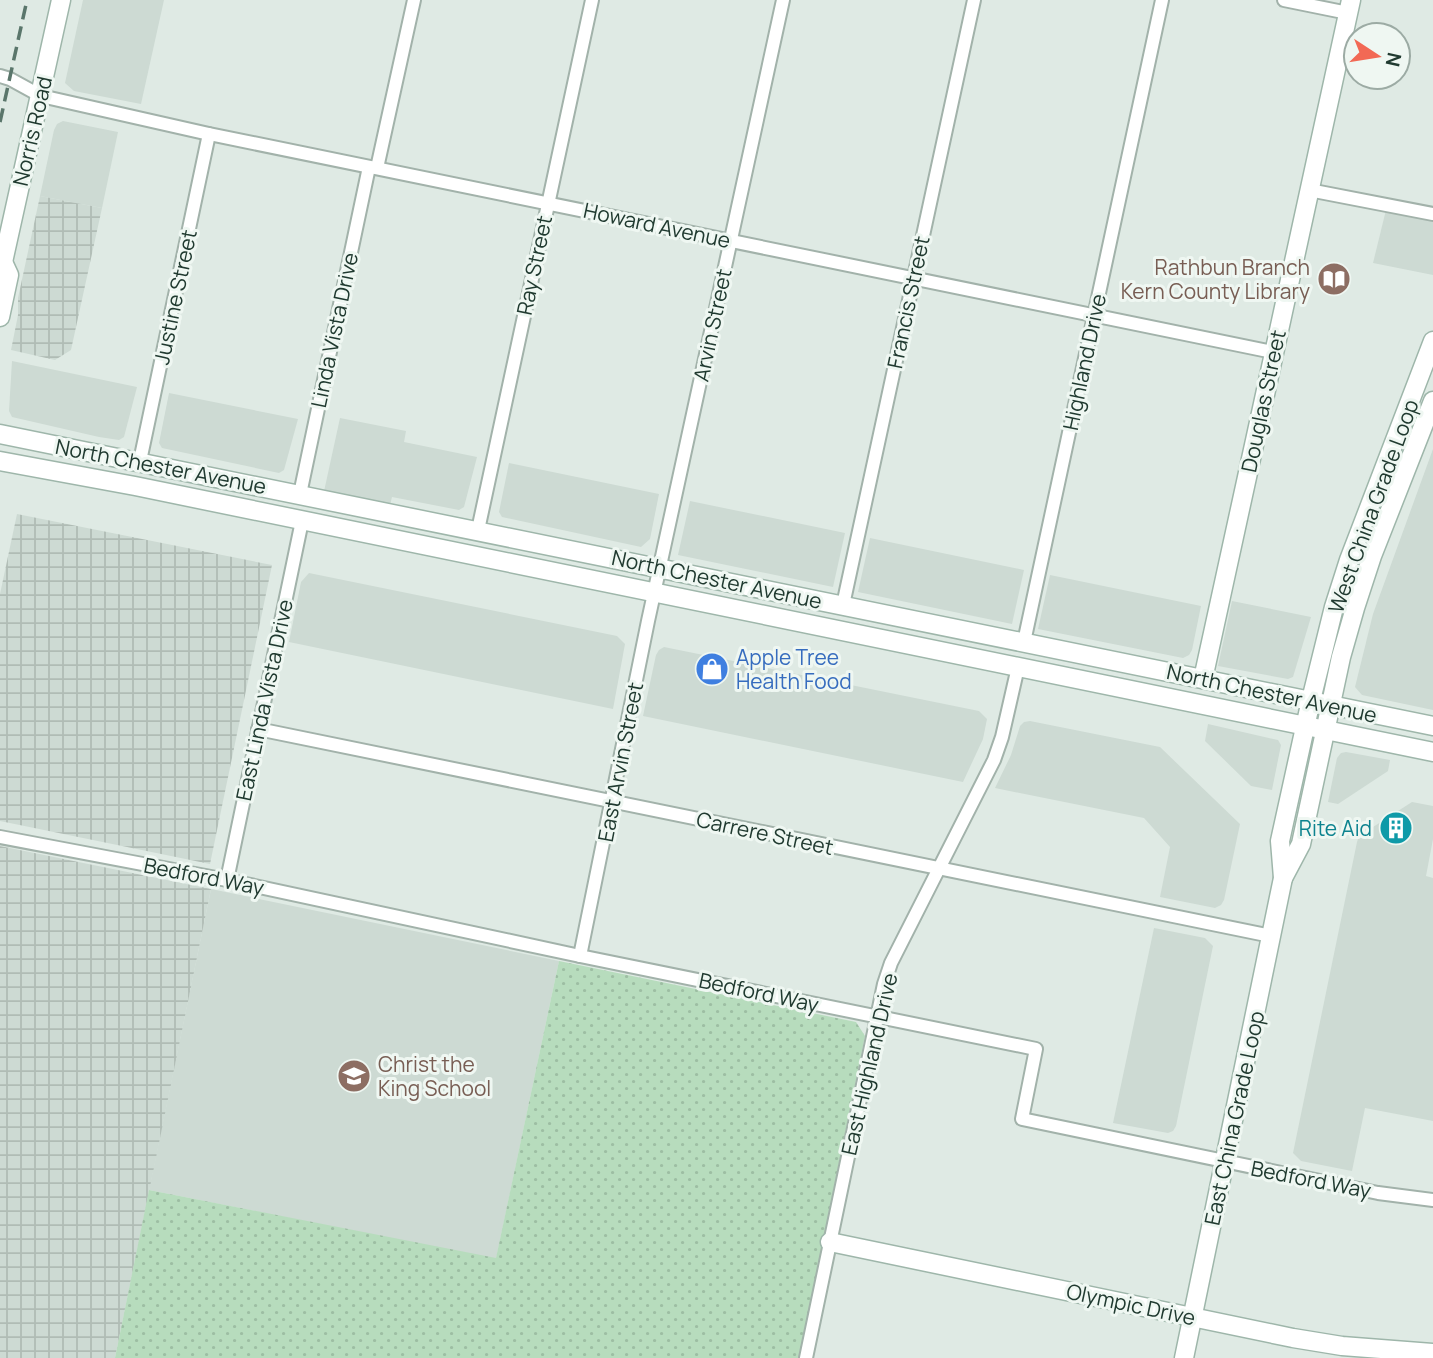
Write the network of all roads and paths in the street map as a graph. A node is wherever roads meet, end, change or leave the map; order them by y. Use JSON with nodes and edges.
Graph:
{"nodes":[{"id":1,"x":61,"y":0,"type":"edge"},
{"id":2,"x":414,"y":0,"type":"edge"},
{"id":3,"x":592,"y":0,"type":"edge"},
{"id":4,"x":783,"y":0,"type":"edge"},
{"id":5,"x":974,"y":0,"type":"edge"},
{"id":6,"x":1162,"y":0,"type":"edge"},
{"id":7,"x":1283,"y":0,"type":"edge"},
{"id":8,"x":1349,"y":6,"type":"edge"},
{"id":9,"x":0,"y":76,"type":"edge"},
{"id":10,"x":40,"y":96,"type":"junction"},
{"id":11,"x":209,"y":134,"type":"junction"},
{"id":12,"x":373,"y":168,"type":"junction"},
{"id":13,"x":1309,"y":190,"type":"junction"},
{"id":14,"x":548,"y":203,"type":"junction"},
{"id":15,"x":1433,"y":214,"type":"edge"},
{"id":16,"x":730,"y":240,"type":"junction"},
{"id":17,"x":2,"y":264,"type":"edge"},
{"id":18,"x":914,"y":278,"type":"junction"},
{"id":19,"x":1093,"y":315,"type":"junction"},
{"id":20,"x":0,"y":317,"type":"edge"},
{"id":21,"x":1433,"y":341,"type":"edge"},
{"id":22,"x":1273,"y":352,"type":"junction"},
{"id":23,"x":1433,"y":401,"type":"edge"},
{"id":24,"x":1406,"y":413,"type":"junction"},
{"id":25,"x":1425,"y":422,"type":"junction"},
{"id":26,"x":0,"y":433,"type":"edge"},
{"id":27,"x":0,"y":461,"type":"edge"},
{"id":28,"x":140,"y":461,"type":"junction"},
{"id":29,"x":300,"y":494,"type":"junction"},
{"id":30,"x":351,"y":504,"type":"junction"},
{"id":31,"x":302,"y":521,"type":"junction"},
{"id":32,"x":478,"y":530,"type":"junction"},
{"id":33,"x":661,"y":568,"type":"junction"},
{"id":34,"x":655,"y":593,"type":"junction"},
{"id":35,"x":844,"y":605,"type":"junction"},
{"id":36,"x":1024,"y":642,"type":"junction"},
{"id":37,"x":964,"y":656,"type":"junction"},
{"id":38,"x":1018,"y":667,"type":"junction"},
{"id":39,"x":1203,"y":679,"type":"junction"},
{"id":40,"x":1308,"y":714,"type":"junction"},
{"id":41,"x":1328,"y":718,"type":"junction"},
{"id":42,"x":1433,"y":726,"type":"edge"},
{"id":43,"x":258,"y":729,"type":"junction"},
{"id":44,"x":1433,"y":752,"type":"edge"},
{"id":45,"x":612,"y":802,"type":"junction"},
{"id":46,"x":0,"y":837,"type":"edge"},
{"id":47,"x":939,"y":868,"type":"junction"},
{"id":48,"x":1283,"y":878,"type":"junction"},
{"id":49,"x":227,"y":880,"type":"junction"},
{"id":50,"x":1271,"y":936,"type":"junction"},
{"id":51,"x":580,"y":956,"type":"junction"},
{"id":52,"x":877,"y":1016,"type":"junction"},
{"id":53,"x":1225,"y":1161,"type":"junction"},
{"id":54,"x":1433,"y":1200,"type":"edge"},
{"id":55,"x":830,"y":1242,"type":"junction"},
{"id":56,"x":1193,"y":1317,"type":"junction"},
{"id":57,"x":1433,"y":1353,"type":"edge"},
{"id":58,"x":806,"y":1358,"type":"edge"},
{"id":59,"x":1184,"y":1358,"type":"edge"}],
"edges":[{"from":1,"to":10,"type":"main road","name":"Norris Road"},
{"from":2,"to":12,"type":"street","name":"Linda Vista Drive"},
{"from":3,"to":14,"type":"street","name":"Ray Street"},
{"from":4,"to":16,"type":"street","name":"Arvin Street"},
{"from":5,"to":18,"type":"street","name":"Francis Street"},
{"from":6,"to":19,"type":"street","name":"Highland Drive"},
{"from":7,"to":8,"type":"street"},
{"from":8,"to":13,"type":"main road","name":"Douglas Street"},
{"from":9,"to":10,"type":"street","name":"Howard Avenue"},
{"from":10,"to":11,"type":"street","name":"Howard Avenue"},
{"from":10,"to":17,"type":"main road","name":"Norris Road"},
{"from":11,"to":12,"type":"street","name":"Howard Avenue"},
{"from":11,"to":28,"type":"street","name":"Justine Street"},
{"from":12,"to":14,"type":"street","name":"Howard Avenue"},
{"from":12,"to":29,"type":"street","name":"Linda Vista Drive"},
{"from":13,"to":15,"type":"street"},
{"from":13,"to":22,"type":"main road","name":"Douglas Street"},
{"from":14,"to":16,"type":"street","name":"Howard Avenue"},
{"from":14,"to":32,"type":"street","name":"Ray Street"},
{"from":16,"to":18,"type":"street","name":"Howard Avenue"},
{"from":16,"to":33,"type":"street","name":"Arvin Street"},
{"from":17,"to":20,"type":"main road","name":"Norris Road"},
{"from":18,"to":19,"type":"street","name":"Howard Avenue"},
{"from":18,"to":35,"type":"street","name":"Francis Street"},
{"from":19,"to":22,"type":"street","name":"Howard Avenue"},
{"from":19,"to":36,"type":"street","name":"Highland Drive"},
{"from":21,"to":24,"type":"main road","name":"West China Grade Loop"},
{"from":22,"to":39,"type":"main road","name":"Douglas Street"},
{"from":23,"to":25,"type":"main road","name":"West China Grade Loop"},
{"from":24,"to":25,"type":"main road"},
{"from":24,"to":40,"type":"main road","name":"West China Grade Loop"},
{"from":25,"to":41,"type":"main road","name":"West China Grade Loop"},
{"from":26,"to":28,"type":"main road","name":"North Chester Avenue"},
{"from":27,"to":31,"type":"main road","name":"North Chester Avenue"},
{"from":28,"to":29,"type":"main road","name":"North Chester Avenue"},
{"from":29,"to":30,"type":"main road","name":"North Chester Avenue"},
{"from":30,"to":31,"type":"main road"},
{"from":30,"to":32,"type":"main road","name":"North Chester Avenue"},
{"from":31,"to":34,"type":"main road","name":"North Chester Avenue"},
{"from":31,"to":43,"type":"street","name":"East Linda Vista Drive"},
{"from":32,"to":33,"type":"main road","name":"North Chester Avenue"},
{"from":33,"to":34,"type":"street","name":"East Arvin Street"},
{"from":33,"to":35,"type":"main road","name":"North Chester Avenue"},
{"from":34,"to":37,"type":"main road","name":"North Chester Avenue"},
{"from":34,"to":45,"type":"street","name":"East Arvin Street"},
{"from":35,"to":36,"type":"main road","name":"North Chester Avenue"},
{"from":36,"to":37,"type":"main road"},
{"from":36,"to":39,"type":"main road","name":"North Chester Avenue"},
{"from":37,"to":38,"type":"main road","name":"North Chester Avenue"},
{"from":38,"to":40,"type":"main road","name":"North Chester Avenue"},
{"from":38,"to":47,"type":"street","name":"East Highland Drive"},
{"from":39,"to":40,"type":"main road","name":"North Chester Avenue"},
{"from":40,"to":41,"type":"main road","name":"North Chester Avenue"},
{"from":40,"to":41,"type":"main road","name":"North Chester Avenue"},
{"from":40,"to":48,"type":"main road","name":"East China Grade Loop"},
{"from":41,"to":42,"type":"main road","name":"North Chester Avenue"},
{"from":41,"to":44,"type":"main road","name":"North Chester Avenue"},
{"from":41,"to":48,"type":"main road","name":"East China Grade Loop"},
{"from":43,"to":45,"type":"street","name":"Carrere Street"},
{"from":43,"to":49,"type":"street","name":"East Linda Vista Drive"},
{"from":45,"to":47,"type":"street","name":"Carrere Street"},
{"from":45,"to":51,"type":"street","name":"East Arvin Street"},
{"from":46,"to":49,"type":"street","name":"Bedford Way"},
{"from":47,"to":50,"type":"street","name":"Carrere Street"},
{"from":47,"to":52,"type":"street","name":"East Highland Drive"},
{"from":48,"to":50,"type":"main road","name":"East China Grade Loop"},
{"from":49,"to":51,"type":"street","name":"Bedford Way"},
{"from":50,"to":53,"type":"main road","name":"East China Grade Loop"},
{"from":51,"to":52,"type":"street","name":"Bedford Way"},
{"from":52,"to":53,"type":"street","name":"Bedford Way"},
{"from":52,"to":55,"type":"street","name":"East Highland Drive"},
{"from":53,"to":54,"type":"street","name":"Bedford Way"},
{"from":53,"to":56,"type":"main road","name":"East China Grade Loop"},
{"from":55,"to":56,"type":"main road","name":"Olympic Drive"},
{"from":55,"to":58,"type":"street","name":"East Highland Drive"},
{"from":56,"to":57,"type":"main road","name":"Olympic Drive"},
{"from":56,"to":59,"type":"main road","name":"East China Grade Loop"}]}
